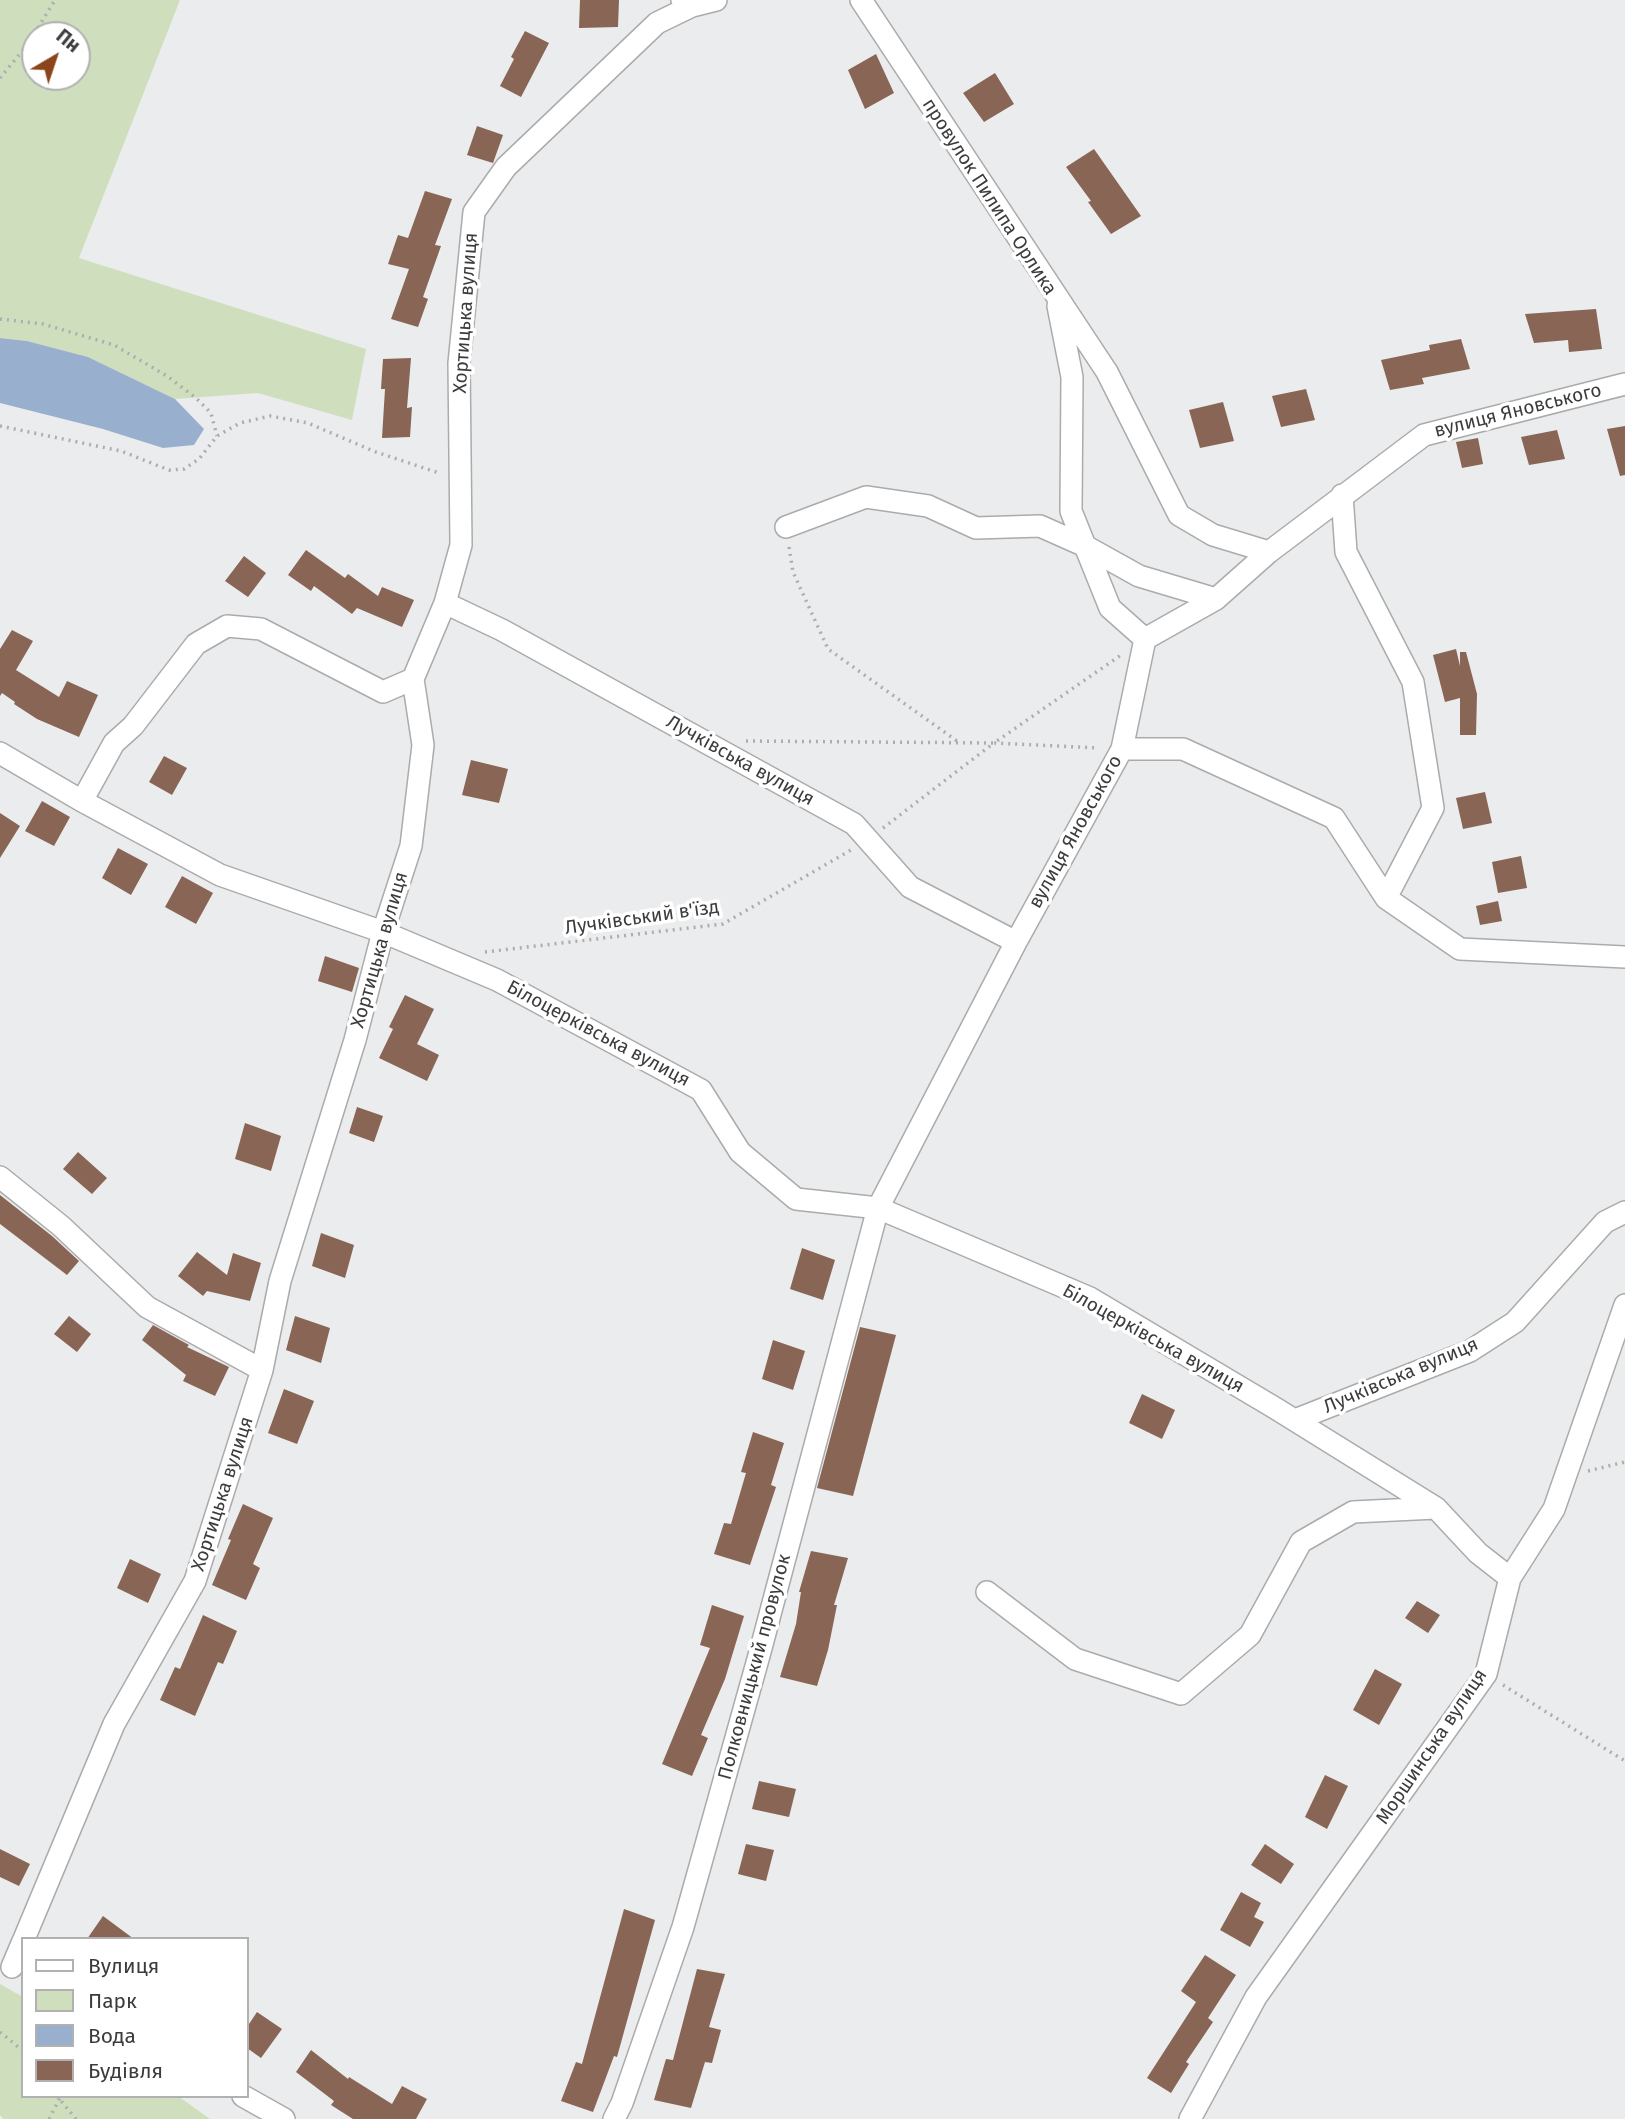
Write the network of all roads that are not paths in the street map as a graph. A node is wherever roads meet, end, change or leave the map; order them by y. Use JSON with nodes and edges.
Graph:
{"nodes":[{"id":1,"x":716,"y":0,"type":"edge"},
{"id":2,"x":861,"y":0,"type":"edge"},
{"id":3,"x":687,"y":3,"type":"edge"},
{"id":4,"x":1056,"y":297,"type":"junction"},
{"id":5,"x":1625,"y":384,"type":"edge"},
{"id":6,"x":1342,"y":495,"type":"junction"},
{"id":7,"x":786,"y":527,"type":"road end"},
{"id":8,"x":1085,"y":546,"type":"junction"},
{"id":9,"x":1269,"y":552,"type":"junction"},
{"id":10,"x":1216,"y":599,"type":"junction"},
{"id":11,"x":445,"y":603,"type":"junction"},
{"id":12,"x":1144,"y":639,"type":"junction"},
{"id":13,"x":413,"y":679,"type":"junction"},
{"id":14,"x":1122,"y":749,"type":"junction"},
{"id":15,"x":0,"y":753,"type":"edge"},
{"id":16,"x":82,"y":801,"type":"junction"},
{"id":17,"x":1386,"y":898,"type":"junction"},
{"id":18,"x":383,"y":933,"type":"junction"},
{"id":19,"x":1016,"y":942,"type":"junction"},
{"id":20,"x":1625,"y":957,"type":"edge"},
{"id":21,"x":0,"y":1177,"type":"edge"},
{"id":22,"x":878,"y":1208,"type":"junction"},
{"id":23,"x":1625,"y":1212,"type":"edge"},
{"id":24,"x":1625,"y":1306,"type":"edge"},
{"id":25,"x":262,"y":1370,"type":"junction"},
{"id":26,"x":1295,"y":1420,"type":"junction"},
{"id":27,"x":1436,"y":1508,"type":"junction"},
{"id":28,"x":1510,"y":1577,"type":"junction"},
{"id":29,"x":987,"y":1592,"type":"dead end"},
{"id":30,"x":24,"y":1937,"type":"edge"},
{"id":31,"x":21,"y":1945,"type":"edge"},
{"id":32,"x":11,"y":1968,"type":"edge"},
{"id":33,"x":247,"y":2098,"type":"edge"},
{"id":34,"x":284,"y":2119,"type":"edge"},
{"id":35,"x":614,"y":2119,"type":"edge"},
{"id":36,"x":1190,"y":2119,"type":"edge"}],
"edges":[{"from":1,"to":3,"type":"street","name":"Хортицька вулиця"},
{"from":2,"to":4,"type":"street","name":"провулок Пилипа Орлика"},
{"from":3,"to":11,"type":"street","name":"Хортицька вулиця"},
{"from":4,"to":8,"type":"street","name":"провулок Пилипа Орлика"},
{"from":4,"to":9,"type":"street"},
{"from":5,"to":6,"type":"street","name":"вулиця Яновського"},
{"from":6,"to":9,"type":"street","name":"вулиця Яновського"},
{"from":6,"to":17,"type":"street"},
{"from":7,"to":8,"type":"street"},
{"from":8,"to":10,"type":"street"},
{"from":8,"to":12,"type":"street","name":"провулок Пилипа Орлика"},
{"from":9,"to":10,"type":"street","name":"вулиця Яновського"},
{"from":10,"to":12,"type":"street","name":"вулиця Яновського"},
{"from":11,"to":13,"type":"street","name":"Хортицька вулиця"},
{"from":11,"to":19,"type":"street","name":"Лучківська вулиця"},
{"from":12,"to":14,"type":"street","name":"вулиця Яновського"},
{"from":13,"to":16,"type":"street"},
{"from":13,"to":18,"type":"street","name":"Хортицька вулиця"},
{"from":14,"to":17,"type":"street"},
{"from":14,"to":19,"type":"street","name":"вулиця Яновського"},
{"from":15,"to":16,"type":"street","name":"Білоцерківська вулиця"},
{"from":16,"to":18,"type":"street","name":"Білоцерківська вулиця"},
{"from":17,"to":20,"type":"street"},
{"from":18,"to":22,"type":"street","name":"Білоцерківська вулиця"},
{"from":18,"to":25,"type":"street","name":"Хортицька вулиця"},
{"from":19,"to":22,"type":"street","name":"вулиця Яновського"},
{"from":21,"to":25,"type":"street"},
{"from":22,"to":26,"type":"street","name":"Білоцерківська вулиця"},
{"from":22,"to":35,"type":"street","name":"Полковницький провулок"},
{"from":23,"to":26,"type":"street","name":"Лучківська вулиця"},
{"from":24,"to":28,"type":"street","name":"Моршинська вулиця"},
{"from":25,"to":30,"type":"street","name":"Хортицька вулиця"},
{"from":26,"to":27,"type":"street","name":"Білоцерківська вулиця"},
{"from":27,"to":28,"type":"street","name":"Білоцерківська вулиця"},
{"from":27,"to":29,"type":"street"},
{"from":28,"to":36,"type":"street","name":"Моршинська вулиця"},
{"from":31,"to":32,"type":"street","name":"Хортицька вулиця"},
{"from":33,"to":34,"type":"street"}]}
